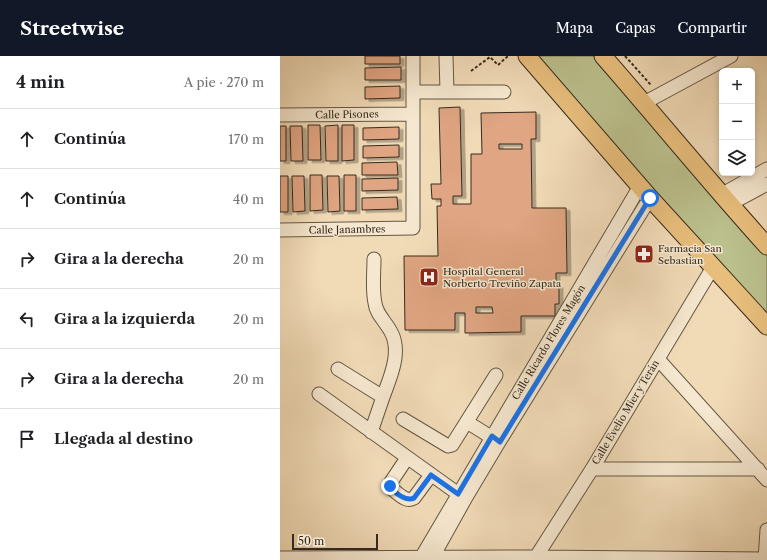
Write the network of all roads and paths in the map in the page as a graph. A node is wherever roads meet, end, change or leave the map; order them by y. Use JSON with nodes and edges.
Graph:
{"nodes":[{"id":1,"x":413,"y":56,"type":"edge"},
{"id":2,"x":446,"y":56,"type":"edge"},
{"id":3,"x":508,"y":56,"type":"edge"},
{"id":4,"x":527,"y":56,"type":"edge"},
{"id":5,"x":603,"y":56,"type":"edge"},
{"id":6,"x":626,"y":56,"type":"edge"},
{"id":7,"x":731,"y":56,"type":"edge"},
{"id":8,"x":471,"y":72,"type":"dead end"},
{"id":9,"x":413,"y":92,"type":"junction"},
{"id":10,"x":447,"y":92,"type":"junction"},
{"id":11,"x":504,"y":92,"type":"dead end"},
{"id":12,"x":660,"y":95,"type":"junction"},
{"id":13,"x":644,"y":103,"type":"junction"},
{"id":14,"x":413,"y":114,"type":"junction"},
{"id":15,"x":280,"y":115,"type":"edge"},
{"id":16,"x":767,"y":169,"type":"edge"},
{"id":17,"x":767,"y":184,"type":"edge"},
{"id":18,"x":645,"y":192,"type":"junction"},
{"id":19,"x":726,"y":200,"type":"junction"},
{"id":20,"x":280,"y":230,"type":"edge"},
{"id":21,"x":767,"y":246,"type":"edge"},
{"id":22,"x":374,"y":259,"type":"dead end"},
{"id":23,"x":713,"y":267,"type":"junction"},
{"id":24,"x":767,"y":326,"type":"edge"},
{"id":25,"x":658,"y":359,"type":"junction"},
{"id":26,"x":338,"y":370,"type":"dead end"},
{"id":27,"x":496,"y":375,"type":"dead end"},
{"id":28,"x":319,"y":394,"type":"dead end"},
{"id":29,"x":383,"y":397,"type":"junction"},
{"id":30,"x":404,"y":419,"type":"dead end"},
{"id":31,"x":467,"y":422,"type":"junction"},
{"id":32,"x":371,"y":432,"type":"junction"},
{"id":33,"x":496,"y":439,"type":"junction"},
{"id":34,"x":407,"y":458,"type":"junction"},
{"id":35,"x":592,"y":469,"type":"junction"},
{"id":36,"x":758,"y":469,"type":"junction"},
{"id":37,"x":431,"y":475,"type":"junction"},
{"id":38,"x":767,"y":480,"type":"edge"},
{"id":39,"x":462,"y":496,"type":"junction"},
{"id":40,"x":767,"y":530,"type":"edge"},
{"id":41,"x":536,"y":557,"type":"junction"},
{"id":42,"x":280,"y":558,"type":"edge"},
{"id":43,"x":427,"y":559,"type":"edge"},
{"id":44,"x":765,"y":560,"type":"edge"}],
"edges":[{"from":1,"to":9,"type":"street"},
{"from":2,"to":10,"type":"street"},
{"from":3,"to":8,"type":"path"},
{"from":4,"to":18,"type":"main road"},
{"from":5,"to":13,"type":"main road"},
{"from":6,"to":12,"type":"path"},
{"from":7,"to":12,"type":"street"},
{"from":9,"to":10,"type":"street"},
{"from":9,"to":14,"type":"street"},
{"from":10,"to":11,"type":"street"},
{"from":12,"to":13,"type":"street"},
{"from":13,"to":19,"type":"main road"},
{"from":14,"to":15,"type":"street","name":"Calle Pisones"},
{"from":14,"to":20,"type":"street","name":"Calle Janambres"},
{"from":16,"to":19,"type":"street"},
{"from":17,"to":19,"type":"street"},
{"from":18,"to":23,"type":"main road"},
{"from":18,"to":33,"type":"street","name":"Calle Ricardo Flores Magón"},
{"from":19,"to":21,"type":"main road"},
{"from":22,"to":29,"type":"street"},
{"from":23,"to":24,"type":"main road"},
{"from":23,"to":25,"type":"street","name":"Calle Evelio Mier y Terán"},
{"from":25,"to":35,"type":"street","name":"Calle Evelio Mier y Terán"},
{"from":25,"to":36,"type":"street"},
{"from":26,"to":29,"type":"street"},
{"from":27,"to":31,"type":"street"},
{"from":28,"to":32,"type":"street"},
{"from":29,"to":32,"type":"street"},
{"from":30,"to":31,"type":"street"},
{"from":31,"to":33,"type":"street"},
{"from":32,"to":34,"type":"street"},
{"from":33,"to":39,"type":"street","name":"Calle Ricardo Flores Magón"},
{"from":34,"to":37,"type":"street"},
{"from":34,"to":37,"type":"street"},
{"from":35,"to":36,"type":"street"},
{"from":35,"to":41,"type":"street","name":"Calle Evelio Mier y Terán"},
{"from":36,"to":38,"type":"street"},
{"from":37,"to":39,"type":"street"},
{"from":39,"to":43,"type":"street","name":"Calle Ricardo Flores Magón"},
{"from":40,"to":44,"type":"street"},
{"from":41,"to":43,"type":"street"},
{"from":41,"to":44,"type":"street"},
{"from":42,"to":43,"type":"street"}]}
